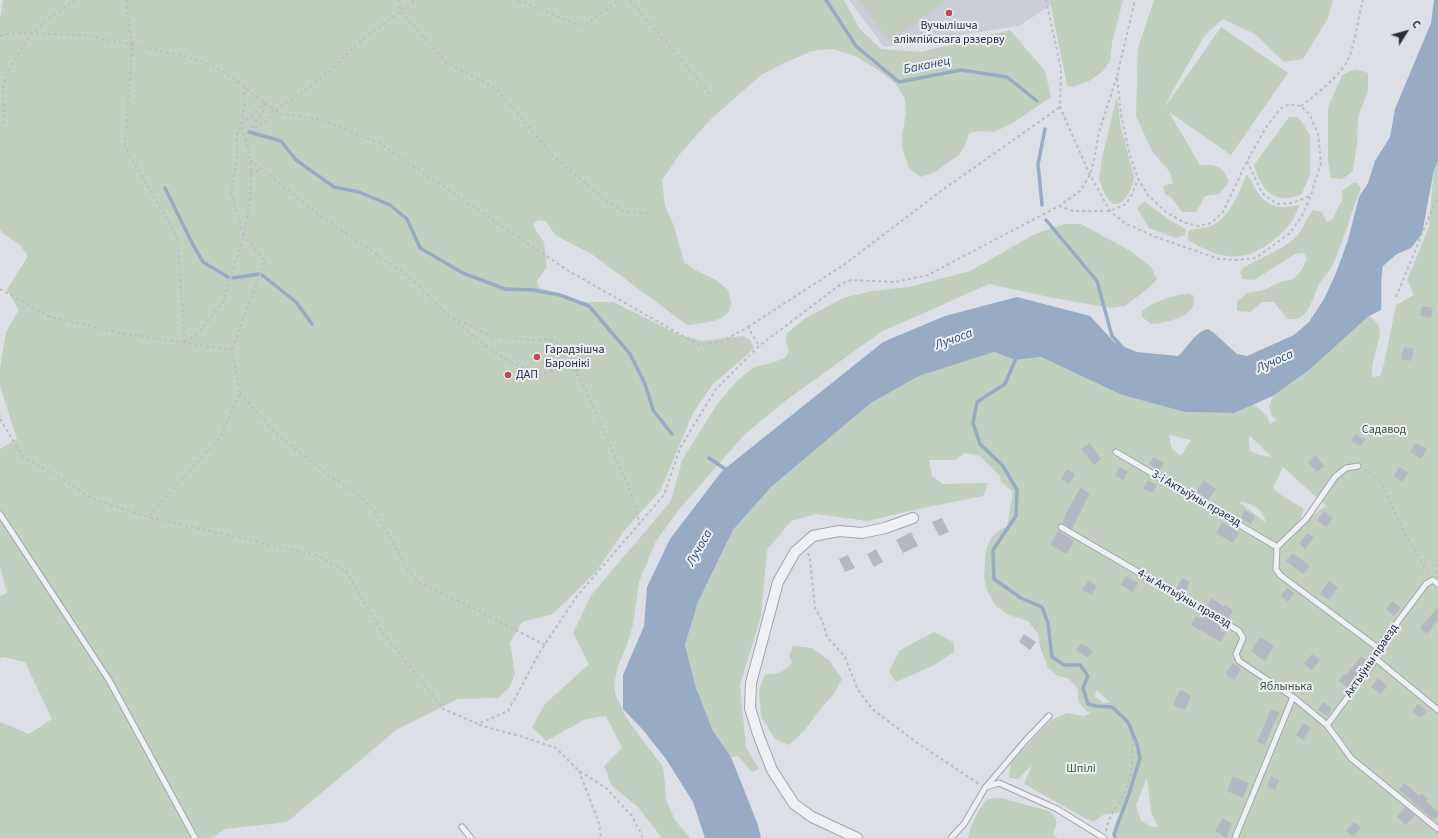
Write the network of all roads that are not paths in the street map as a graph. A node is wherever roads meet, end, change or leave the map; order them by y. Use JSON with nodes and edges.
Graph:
{"nodes":[{"id":1,"x":1116,"y":452,"type":"dead end"},
{"id":2,"x":1358,"y":466,"type":"road end"},
{"id":3,"x":0,"y":514,"type":"edge"},
{"id":4,"x":913,"y":518,"type":"dead end"},
{"id":5,"x":1061,"y":527,"type":"dead end"},
{"id":6,"x":1277,"y":547,"type":"junction"},
{"id":7,"x":1438,"y":584,"type":"edge"},
{"id":8,"x":1378,"y":648,"type":"junction"},
{"id":9,"x":1376,"y":659,"type":"junction"},
{"id":10,"x":1293,"y":697,"type":"junction"},
{"id":11,"x":1438,"y":710,"type":"edge"},
{"id":12,"x":1049,"y":716,"type":"dead end"},
{"id":13,"x":1327,"y":725,"type":"junction"},
{"id":14,"x":985,"y":788,"type":"junction"},
{"id":15,"x":462,"y":827,"type":"dead end"},
{"id":16,"x":1438,"y":829,"type":"edge"},
{"id":17,"x":1105,"y":835,"type":"edge"},
{"id":18,"x":196,"y":838,"type":"edge"},
{"id":19,"x":471,"y":838,"type":"edge"},
{"id":20,"x":857,"y":838,"type":"edge"},
{"id":21,"x":951,"y":838,"type":"edge"},
{"id":22,"x":1235,"y":838,"type":"edge"}],
"edges":[{"from":1,"to":6,"type":"lane","name":"3-і Актыўны праезд"},
{"from":2,"to":6,"type":"lane"},
{"from":3,"to":18,"type":"lane"},
{"from":4,"to":20,"type":"street"},
{"from":5,"to":10,"type":"lane","name":"4-ы Актыўны праезд"},
{"from":6,"to":8,"type":"lane"},
{"from":7,"to":8,"type":"lane","name":"Актыўны праезд"},
{"from":8,"to":9,"type":"lane","name":"Актыўны праезд"},
{"from":9,"to":11,"type":"lane"},
{"from":9,"to":13,"type":"lane","name":"Актыўны праезд"},
{"from":10,"to":13,"type":"lane","name":"4-ы Актыўны праезд"},
{"from":10,"to":22,"type":"lane"},
{"from":12,"to":14,"type":"lane"},
{"from":13,"to":16,"type":"lane","name":"4-ы Актыўны праезд"},
{"from":14,"to":17,"type":"lane"},
{"from":14,"to":21,"type":"lane"},
{"from":15,"to":19,"type":"lane"}]}
